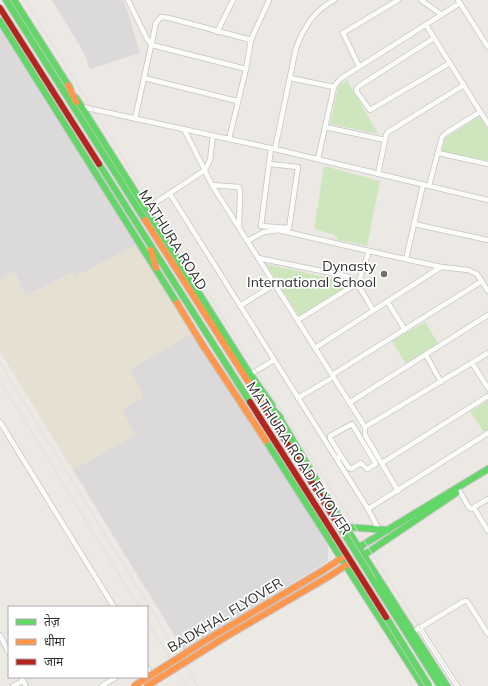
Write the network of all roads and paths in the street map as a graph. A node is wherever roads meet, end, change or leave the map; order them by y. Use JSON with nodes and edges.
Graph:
{"nodes":[{"id":1,"x":6,"y":0,"type":"edge"},
{"id":2,"x":14,"y":0,"type":"edge"},
{"id":3,"x":128,"y":0,"type":"edge"},
{"id":4,"x":233,"y":0,"type":"edge"},
{"id":5,"x":269,"y":0,"type":"edge"},
{"id":6,"x":334,"y":0,"type":"edge"},
{"id":7,"x":397,"y":0,"type":"edge"},
{"id":8,"x":421,"y":0,"type":"edge"},
{"id":9,"x":459,"y":2,"type":"edge"},
{"id":10,"x":0,"y":8,"type":"edge"},
{"id":11,"x":442,"y":15,"type":"junction"},
{"id":12,"x":0,"y":21,"type":"edge"},
{"id":13,"x":426,"y":25,"type":"junction"},
{"id":14,"x":217,"y":32,"type":"junction"},
{"id":15,"x":434,"y":38,"type":"junction"},
{"id":16,"x":251,"y":40,"type":"junction"},
{"id":17,"x":152,"y":45,"type":"junction"},
{"id":18,"x":488,"y":47,"type":"edge"},
{"id":19,"x":450,"y":63,"type":"junction"},
{"id":20,"x":359,"y":66,"type":"junction"},
{"id":21,"x":246,"y":69,"type":"junction"},
{"id":22,"x":144,"y":78,"type":"junction"},
{"id":23,"x":290,"y":78,"type":"junction"},
{"id":24,"x":68,"y":85,"type":"junction"},
{"id":25,"x":464,"y":85,"type":"junction"},
{"id":26,"x":334,"y":87,"type":"junction"},
{"id":27,"x":237,"y":101,"type":"junction"},
{"id":28,"x":82,"y":107,"type":"junction"},
{"id":29,"x":480,"y":112,"type":"junction"},
{"id":30,"x":135,"y":119,"type":"junction"},
{"id":31,"x":488,"y":124,"type":"edge"},
{"id":32,"x":87,"y":127,"type":"junction"},
{"id":33,"x":325,"y":127,"type":"junction"},
{"id":34,"x":184,"y":129,"type":"junction"},
{"id":35,"x":213,"y":136,"type":"junction"},
{"id":36,"x":229,"y":139,"type":"junction"},
{"id":37,"x":385,"y":140,"type":"junction"},
{"id":38,"x":273,"y":149,"type":"junction"},
{"id":39,"x":438,"y":152,"type":"junction"},
{"id":40,"x":318,"y":160,"type":"junction"},
{"id":41,"x":269,"y":164,"type":"junction"},
{"id":42,"x":488,"y":164,"type":"edge"},
{"id":43,"x":205,"y":170,"type":"junction"},
{"id":44,"x":378,"y":174,"type":"junction"},
{"id":45,"x":212,"y":185,"type":"junction"},
{"id":46,"x":423,"y":185,"type":"junction"},
{"id":47,"x":430,"y":186,"type":"junction"},
{"id":48,"x":170,"y":194,"type":"junction"},
{"id":49,"x":488,"y":200,"type":"edge"},
{"id":50,"x":146,"y":209,"type":"junction"},
{"id":51,"x":414,"y":224,"type":"junction"},
{"id":52,"x":239,"y":227,"type":"junction"},
{"id":53,"x":488,"y":240,"type":"edge"},
{"id":54,"x":247,"y":241,"type":"junction"},
{"id":55,"x":149,"y":243,"type":"junction"},
{"id":56,"x":369,"y":252,"type":"junction"},
{"id":57,"x":258,"y":258,"type":"junction"},
{"id":58,"x":406,"y":259,"type":"junction"},
{"id":59,"x":441,"y":266,"type":"junction"},
{"id":60,"x":156,"y":268,"type":"junction"},
{"id":61,"x":482,"y":281,"type":"junction"},
{"id":62,"x":275,"y":284,"type":"junction"},
{"id":63,"x":356,"y":284,"type":"junction"},
{"id":64,"x":488,"y":291,"type":"edge"},
{"id":65,"x":387,"y":302,"type":"junction"},
{"id":66,"x":240,"y":306,"type":"junction"},
{"id":67,"x":373,"y":310,"type":"junction"},
{"id":68,"x":488,"y":315,"type":"edge"},
{"id":69,"x":298,"y":320,"type":"junction"},
{"id":70,"x":405,"y":330,"type":"junction"},
{"id":71,"x":315,"y":348,"type":"junction"},
{"id":72,"x":488,"y":353,"type":"edge"},
{"id":73,"x":426,"y":355,"type":"junction"},
{"id":74,"x":274,"y":360,"type":"junction"},
{"id":75,"x":472,"y":363,"type":"junction"},
{"id":76,"x":238,"y":366,"type":"junction"},
{"id":77,"x":251,"y":374,"type":"junction"},
{"id":78,"x":331,"y":377,"type":"junction"},
{"id":79,"x":442,"y":382,"type":"junction"},
{"id":80,"x":488,"y":388,"type":"edge"},
{"id":81,"x":488,"y":396,"type":"edge"},
{"id":82,"x":298,"y":398,"type":"junction"},
{"id":83,"x":349,"y":403,"type":"junction"},
{"id":84,"x":280,"y":417,"type":"junction"},
{"id":85,"x":361,"y":420,"type":"junction"},
{"id":86,"x":0,"y":422,"type":"edge"},
{"id":87,"x":353,"y":426,"type":"junction"},
{"id":88,"x":365,"y":426,"type":"junction"},
{"id":89,"x":488,"y":433,"type":"edge"},
{"id":90,"x":339,"y":458,"type":"junction"},
{"id":91,"x":382,"y":463,"type":"junction"},
{"id":92,"x":488,"y":469,"type":"edge"},
{"id":93,"x":488,"y":472,"type":"edge"},
{"id":94,"x":459,"y":490,"type":"junction"},
{"id":95,"x":398,"y":491,"type":"junction"},
{"id":96,"x":488,"y":500,"type":"edge"},
{"id":97,"x":474,"y":508,"type":"junction"},
{"id":98,"x":368,"y":509,"type":"junction"},
{"id":99,"x":346,"y":527,"type":"junction"},
{"id":100,"x":379,"y":530,"type":"junction"},
{"id":101,"x":388,"y":530,"type":"junction"},
{"id":102,"x":488,"y":531,"type":"edge"},
{"id":103,"x":350,"y":534,"type":"junction"},
{"id":104,"x":335,"y":547,"type":"junction"},
{"id":105,"x":359,"y":548,"type":"junction"},
{"id":106,"x":363,"y":555,"type":"junction"},
{"id":107,"x":342,"y":559,"type":"junction"},
{"id":108,"x":330,"y":566,"type":"junction"},
{"id":109,"x":346,"y":566,"type":"junction"},
{"id":110,"x":335,"y":572,"type":"junction"},
{"id":111,"x":375,"y":574,"type":"junction"},
{"id":112,"x":359,"y":586,"type":"junction"},
{"id":113,"x":113,"y":606,"type":"edge"},
{"id":114,"x":379,"y":617,"type":"junction"},
{"id":115,"x":420,"y":627,"type":"junction"},
{"id":116,"x":412,"y":632,"type":"junction"},
{"id":117,"x":488,"y":634,"type":"edge"},
{"id":118,"x":0,"y":635,"type":"edge"},
{"id":119,"x":5,"y":645,"type":"junction"},
{"id":120,"x":0,"y":648,"type":"edge"},
{"id":121,"x":8,"y":651,"type":"edge"},
{"id":122,"x":148,"y":670,"type":"edge"},
{"id":123,"x":148,"y":677,"type":"edge"},
{"id":124,"x":114,"y":678,"type":"edge"},
{"id":125,"x":147,"y":678,"type":"edge"},
{"id":126,"x":22,"y":679,"type":"edge"},
{"id":127,"x":13,"y":686,"type":"edge"},
{"id":128,"x":26,"y":686,"type":"edge"},
{"id":129,"x":102,"y":686,"type":"edge"},
{"id":130,"x":134,"y":686,"type":"edge"},
{"id":131,"x":147,"y":686,"type":"edge"},
{"id":132,"x":154,"y":686,"type":"edge"},
{"id":133,"x":423,"y":686,"type":"edge"},
{"id":134,"x":429,"y":686,"type":"edge"},
{"id":135,"x":440,"y":686,"type":"edge"},
{"id":136,"x":447,"y":686,"type":"edge"},
{"id":137,"x":457,"y":686,"type":"edge"}],
"edges":[{"from":1,"to":32,"type":"main road"},
{"from":2,"to":24,"type":"main road"},
{"from":3,"to":17,"type":"street"},
{"from":4,"to":14,"type":"street"},
{"from":5,"to":16,"type":"street"},
{"from":6,"to":23,"type":"street"},
{"from":7,"to":20,"type":"street"},
{"from":8,"to":11,"type":"street"},
{"from":9,"to":11,"type":"street"},
{"from":9,"to":18,"type":"street"},
{"from":10,"to":55,"type":"main road","name":"MATHURA ROAD"},
{"from":11,"to":13,"type":"street"},
{"from":12,"to":60,"type":"main road"},
{"from":13,"to":15,"type":"street"},
{"from":13,"to":20,"type":"street"},
{"from":14,"to":16,"type":"street"},
{"from":14,"to":17,"type":"street"},
{"from":15,"to":19,"type":"street"},
{"from":15,"to":19,"type":"street"},
{"from":16,"to":21,"type":"street"},
{"from":17,"to":21,"type":"street"},
{"from":17,"to":22,"type":"street"},
{"from":19,"to":25,"type":"street"},
{"from":20,"to":26,"type":"street"},
{"from":21,"to":27,"type":"street"},
{"from":22,"to":27,"type":"street"},
{"from":22,"to":30,"type":"street"},
{"from":23,"to":26,"type":"street"},
{"from":23,"to":38,"type":"street"},
{"from":24,"to":28,"type":"main road"},
{"from":24,"to":32,"type":"main road"},
{"from":25,"to":29,"type":"street"},
{"from":25,"to":37,"type":"street"},
{"from":26,"to":33,"type":"street"},
{"from":27,"to":36,"type":"street"},
{"from":28,"to":30,"type":"street"},
{"from":28,"to":50,"type":"main road"},
{"from":29,"to":31,"type":"street"},
{"from":29,"to":39,"type":"street"},
{"from":30,"to":34,"type":"street"},
{"from":32,"to":76,"type":"main road","name":"MATHURA ROAD"},
{"from":33,"to":37,"type":"street"},
{"from":33,"to":40,"type":"street"},
{"from":34,"to":35,"type":"street"},
{"from":34,"to":43,"type":"street"},
{"from":35,"to":36,"type":"street"},
{"from":35,"to":43,"type":"street"},
{"from":36,"to":38,"type":"street"},
{"from":37,"to":44,"type":"street"},
{"from":38,"to":40,"type":"street"},
{"from":38,"to":41,"type":"street"},
{"from":39,"to":42,"type":"street"},
{"from":39,"to":47,"type":"street"},
{"from":40,"to":44,"type":"street"},
{"from":41,"to":41,"type":"street"},
{"from":43,"to":45,"type":"street"},
{"from":43,"to":48,"type":"street"},
{"from":44,"to":46,"type":"street"},
{"from":45,"to":52,"type":"street"},
{"from":45,"to":52,"type":"street"},
{"from":46,"to":47,"type":"street"},
{"from":46,"to":51,"type":"street"},
{"from":47,"to":49,"type":"street"},
{"from":48,"to":50,"type":"street"},
{"from":48,"to":66,"type":"street"},
{"from":50,"to":77,"type":"main road"},
{"from":51,"to":53,"type":"street"},
{"from":51,"to":58,"type":"street"},
{"from":52,"to":54,"type":"street"},
{"from":54,"to":56,"type":"street"},
{"from":54,"to":57,"type":"street"},
{"from":55,"to":60,"type":"main road"},
{"from":55,"to":134,"type":"main road","name":"MATHURA ROAD FLYOVER","bridge":true},
{"from":56,"to":58,"type":"street"},
{"from":56,"to":63,"type":"street"},
{"from":57,"to":62,"type":"street"},
{"from":57,"to":63,"type":"street"},
{"from":58,"to":59,"type":"street"},
{"from":59,"to":61,"type":"street"},
{"from":59,"to":65,"type":"street"},
{"from":60,"to":104,"type":"main road"},
{"from":61,"to":64,"type":"street"},
{"from":61,"to":70,"type":"street"},
{"from":62,"to":66,"type":"street"},
{"from":62,"to":69,"type":"street"},
{"from":63,"to":67,"type":"street"},
{"from":63,"to":69,"type":"street"},
{"from":65,"to":67,"type":"street"},
{"from":65,"to":70,"type":"street"},
{"from":66,"to":74,"type":"street"},
{"from":67,"to":71,"type":"street"},
{"from":68,"to":73,"type":"street"},
{"from":69,"to":71,"type":"street"},
{"from":70,"to":78,"type":"street"},
{"from":71,"to":78,"type":"street"},
{"from":72,"to":75,"type":"street"},
{"from":73,"to":79,"type":"street"},
{"from":73,"to":83,"type":"street"},
{"from":74,"to":77,"type":"street"},
{"from":74,"to":82,"type":"street"},
{"from":75,"to":79,"type":"street"},
{"from":75,"to":80,"type":"street"},
{"from":76,"to":84,"type":"main road"},
{"from":76,"to":135,"type":"main road","name":"MATHURA ROAD FLYOVER","bridge":true},
{"from":77,"to":84,"type":"main road"},
{"from":78,"to":82,"type":"street"},
{"from":78,"to":83,"type":"street"},
{"from":79,"to":88,"type":"street"},
{"from":81,"to":91,"type":"street"},
{"from":82,"to":90,"type":"street"},
{"from":83,"to":85,"type":"street"},
{"from":84,"to":99,"type":"main road"},
{"from":85,"to":87,"type":"street"},
{"from":85,"to":88,"type":"street"},
{"from":86,"to":113,"type":"street"},
{"from":87,"to":90,"type":"street"},
{"from":87,"to":90,"type":"street"},
{"from":88,"to":91,"type":"street"},
{"from":89,"to":95,"type":"street"},
{"from":90,"to":98,"type":"street"},
{"from":91,"to":95,"type":"street"},
{"from":92,"to":101,"type":"main road","name":"BADKHAL FLYOVER"},
{"from":93,"to":94,"type":"main road","name":"BADKHAL FLYOVER"},
{"from":94,"to":97,"type":"street"},
{"from":94,"to":106,"type":"main road","name":"BADKHAL FLYOVER"},
{"from":95,"to":98,"type":"street"},
{"from":96,"to":97,"type":"street"},
{"from":97,"to":102,"type":"street"},
{"from":98,"to":100,"type":"street"},
{"from":99,"to":100,"type":"main road"},
{"from":99,"to":103,"type":"main road"},
{"from":100,"to":101,"type":"main road"},
{"from":101,"to":105,"type":"main road","name":"BADKHAL FLYOVER"},
{"from":103,"to":104,"type":"main road"},
{"from":103,"to":105,"type":"main road"},
{"from":104,"to":107,"type":"main road"},
{"from":104,"to":108,"type":"main road"},
{"from":105,"to":106,"type":"main road"},
{"from":105,"to":107,"type":"main road","name":"BADKHAL FLYOVER"},
{"from":106,"to":109,"type":"main road","name":"BADKHAL FLYOVER"},
{"from":106,"to":111,"type":"main road"},
{"from":107,"to":108,"type":"main road","name":"BADKHAL FLYOVER"},
{"from":107,"to":109,"type":"main road"},
{"from":108,"to":123,"type":"main road","name":"BADKHAL FLYOVER","bridge":true},
{"from":109,"to":110,"type":"main road","name":"BADKHAL FLYOVER"},
{"from":109,"to":112,"type":"main road"},
{"from":110,"to":114,"type":"main road"},
{"from":110,"to":131,"type":"main road","name":"BADKHAL FLYOVER","bridge":true},
{"from":111,"to":112,"type":"main road"},
{"from":111,"to":116,"type":"main road"},
{"from":112,"to":114,"type":"main road"},
{"from":114,"to":133,"type":"main road"},
{"from":115,"to":116,"type":"street"},
{"from":115,"to":117,"type":"street"},
{"from":115,"to":137,"type":"street"},
{"from":116,"to":136,"type":"main road"},
{"from":118,"to":119,"type":"street"},
{"from":119,"to":120,"type":"street"},
{"from":119,"to":121,"type":"street"},
{"from":122,"to":132,"type":"street"},
{"from":124,"to":129,"type":"street"},
{"from":125,"to":130,"type":"main road","name":"BADKHAL FLYOVER","bridge":true},
{"from":126,"to":127,"type":"street"},
{"from":126,"to":128,"type":"street"}]}
